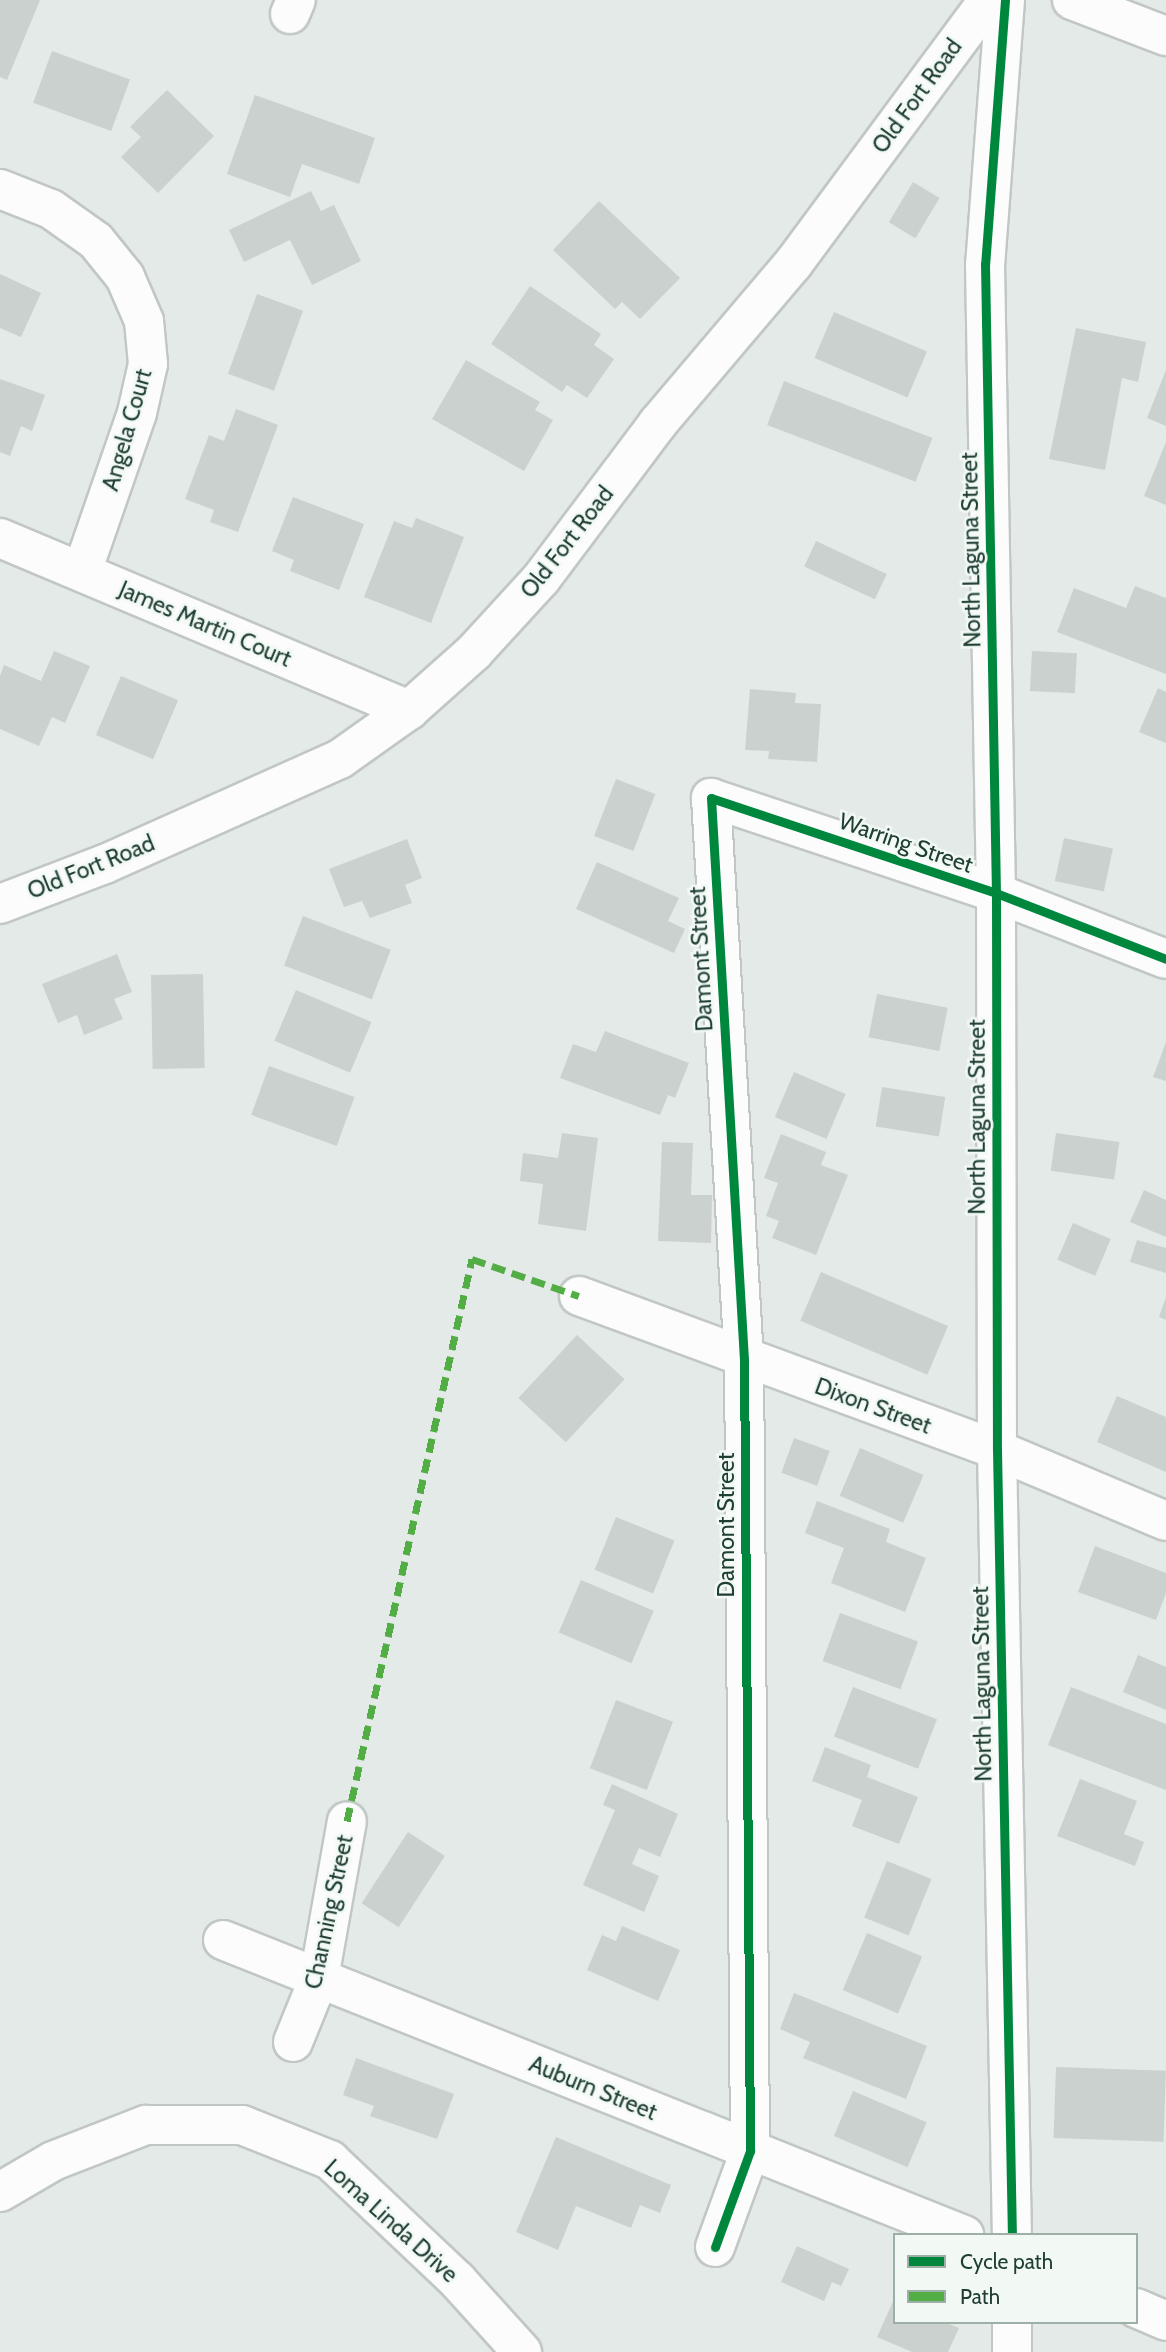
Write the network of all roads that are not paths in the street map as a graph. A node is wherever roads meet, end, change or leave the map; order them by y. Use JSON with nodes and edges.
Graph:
{"nodes":[{"id":1,"x":988,"y":0,"type":"edge"},
{"id":2,"x":1005,"y":0,"type":"edge"},
{"id":3,"x":1072,"y":0,"type":"edge"},
{"id":4,"x":1166,"y":36,"type":"edge"},
{"id":5,"x":0,"y":190,"type":"edge"},
{"id":6,"x":0,"y":538,"type":"edge"},
{"id":7,"x":82,"y":572,"type":"junction"},
{"id":8,"x":409,"y":710,"type":"junction"},
{"id":9,"x":711,"y":797,"type":"joint"},
{"id":10,"x":996,"y":893,"type":"junction"},
{"id":11,"x":0,"y":904,"type":"edge"},
{"id":12,"x":1166,"y":959,"type":"edge"},
{"id":13,"x":579,"y":1296,"type":"dead end"},
{"id":14,"x":744,"y":1360,"type":"junction"},
{"id":15,"x":997,"y":1450,"type":"junction"},
{"id":16,"x":1166,"y":1521,"type":"edge"},
{"id":17,"x":347,"y":1821,"type":"dead end"},
{"id":18,"x":223,"y":1940,"type":"dead end"},
{"id":19,"x":319,"y":1978,"type":"junction"},
{"id":20,"x":293,"y":2042,"type":"dead end"},
{"id":21,"x":750,"y":2151,"type":"junction"},
{"id":22,"x":0,"y":2192,"type":"edge"},
{"id":23,"x":959,"y":2233,"type":"edge"},
{"id":24,"x":1012,"y":2233,"type":"edge"},
{"id":25,"x":715,"y":2247,"type":"dead end"},
{"id":26,"x":1138,"y":2309,"type":"edge"},
{"id":27,"x":1166,"y":2321,"type":"edge"},
{"id":28,"x":1012,"y":2324,"type":"edge"},
{"id":29,"x":522,"y":2352,"type":"edge"},
{"id":30,"x":1012,"y":2352,"type":"edge"}],
"edges":[{"from":1,"to":8,"type":"street","name":"Old Fort Road"},
{"from":2,"to":10,"type":"street","name":"North Laguna Street"},
{"from":3,"to":4,"type":"street"},
{"from":5,"to":7,"type":"street","name":"Angela Court"},
{"from":6,"to":7,"type":"street","name":"James Martin Court"},
{"from":7,"to":8,"type":"street","name":"James Martin Court"},
{"from":8,"to":11,"type":"street","name":"Old Fort Road"},
{"from":9,"to":10,"type":"street","name":"Warring Street"},
{"from":9,"to":14,"type":"street","name":"Damont Street"},
{"from":10,"to":12,"type":"street","name":"Warring Street"},
{"from":10,"to":15,"type":"street","name":"North Laguna Street"},
{"from":13,"to":14,"type":"street","name":"Dixon Street"},
{"from":14,"to":15,"type":"street","name":"Dixon Street"},
{"from":14,"to":21,"type":"street","name":"Damont Street"},
{"from":15,"to":16,"type":"street","name":"Dixon Street"},
{"from":15,"to":24,"type":"street","name":"North Laguna Street"},
{"from":17,"to":19,"type":"street","name":"Channing Street"},
{"from":18,"to":19,"type":"street","name":"Auburn Street"},
{"from":19,"to":20,"type":"street","name":"Channing Street"},
{"from":19,"to":21,"type":"street","name":"Auburn Street"},
{"from":21,"to":23,"type":"street","name":"Auburn Street"},
{"from":21,"to":25,"type":"street","name":"Damont Street"},
{"from":22,"to":29,"type":"street","name":"Loma Linda Drive"},
{"from":26,"to":27,"type":"street"},
{"from":28,"to":30,"type":"street"}]}
